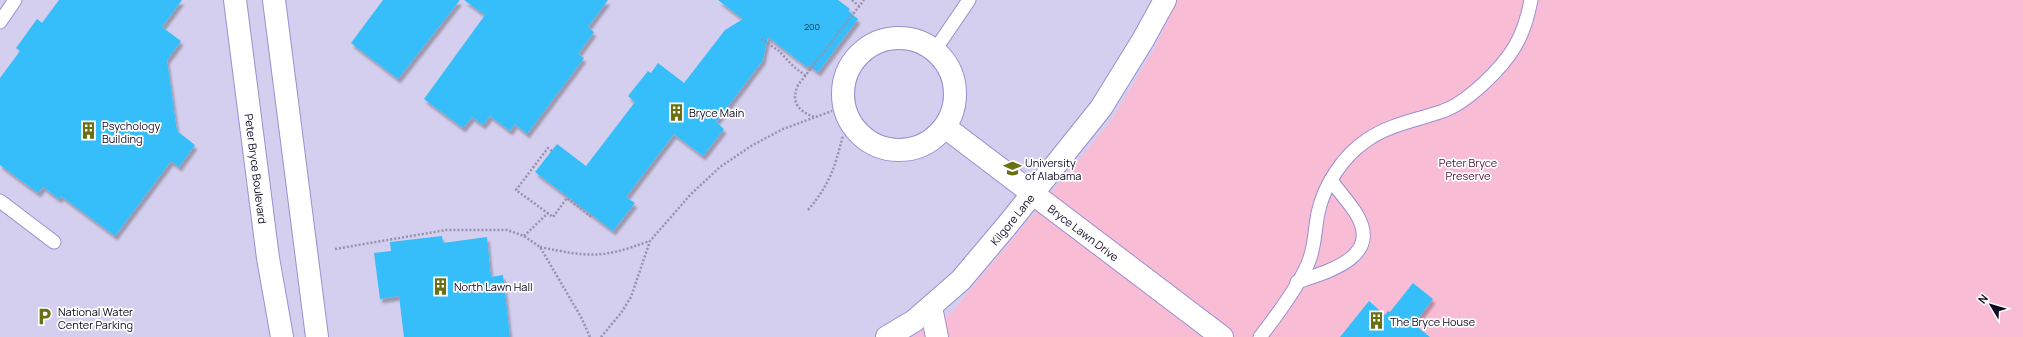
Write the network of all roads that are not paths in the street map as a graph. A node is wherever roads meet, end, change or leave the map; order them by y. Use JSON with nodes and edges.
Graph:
{"nodes":[{"id":1,"x":15,"y":0,"type":"edge"},
{"id":2,"x":235,"y":0,"type":"edge"},
{"id":3,"x":274,"y":0,"type":"edge"},
{"id":4,"x":969,"y":0,"type":"edge"},
{"id":5,"x":1165,"y":0,"type":"edge"},
{"id":6,"x":1532,"y":0,"type":"edge"},
{"id":7,"x":0,"y":22,"type":"edge"},
{"id":8,"x":935,"y":50,"type":"junction"},
{"id":9,"x":945,"y":127,"type":"junction"},
{"id":10,"x":1331,"y":180,"type":"junction"},
{"id":11,"x":1033,"y":193,"type":"junction"},
{"id":12,"x":0,"y":201,"type":"edge"},
{"id":13,"x":54,"y":242,"type":"dead end"},
{"id":14,"x":1297,"y":282,"type":"junction"},
{"id":15,"x":931,"y":307,"type":"junction"},
{"id":16,"x":282,"y":337,"type":"edge"},
{"id":17,"x":317,"y":337,"type":"edge"},
{"id":18,"x":887,"y":337,"type":"edge"},
{"id":19,"x":937,"y":337,"type":"edge"},
{"id":20,"x":1222,"y":337,"type":"edge"},
{"id":21,"x":1260,"y":337,"type":"edge"}],
"edges":[{"from":1,"to":7,"type":"lane"},
{"from":2,"to":16,"type":"street","name":"Peter Bryce Boulevard"},
{"from":3,"to":17,"type":"street"},
{"from":4,"to":8,"type":"lane"},
{"from":5,"to":11,"type":"street","name":"Kilgore Lane"},
{"from":6,"to":10,"type":"lane"},
{"from":8,"to":9,"type":"street"},
{"from":8,"to":9,"type":"street"},
{"from":9,"to":11,"type":"street","name":"Bryce Lawn Drive"},
{"from":10,"to":14,"type":"lane"},
{"from":10,"to":14,"type":"lane"},
{"from":11,"to":15,"type":"street","name":"Kilgore Lane"},
{"from":11,"to":20,"type":"street","name":"Bryce Lawn Drive"},
{"from":12,"to":13,"type":"lane"},
{"from":14,"to":21,"type":"lane"},
{"from":15,"to":18,"type":"street","name":"Kilgore Lane"},
{"from":15,"to":19,"type":"street"}]}
